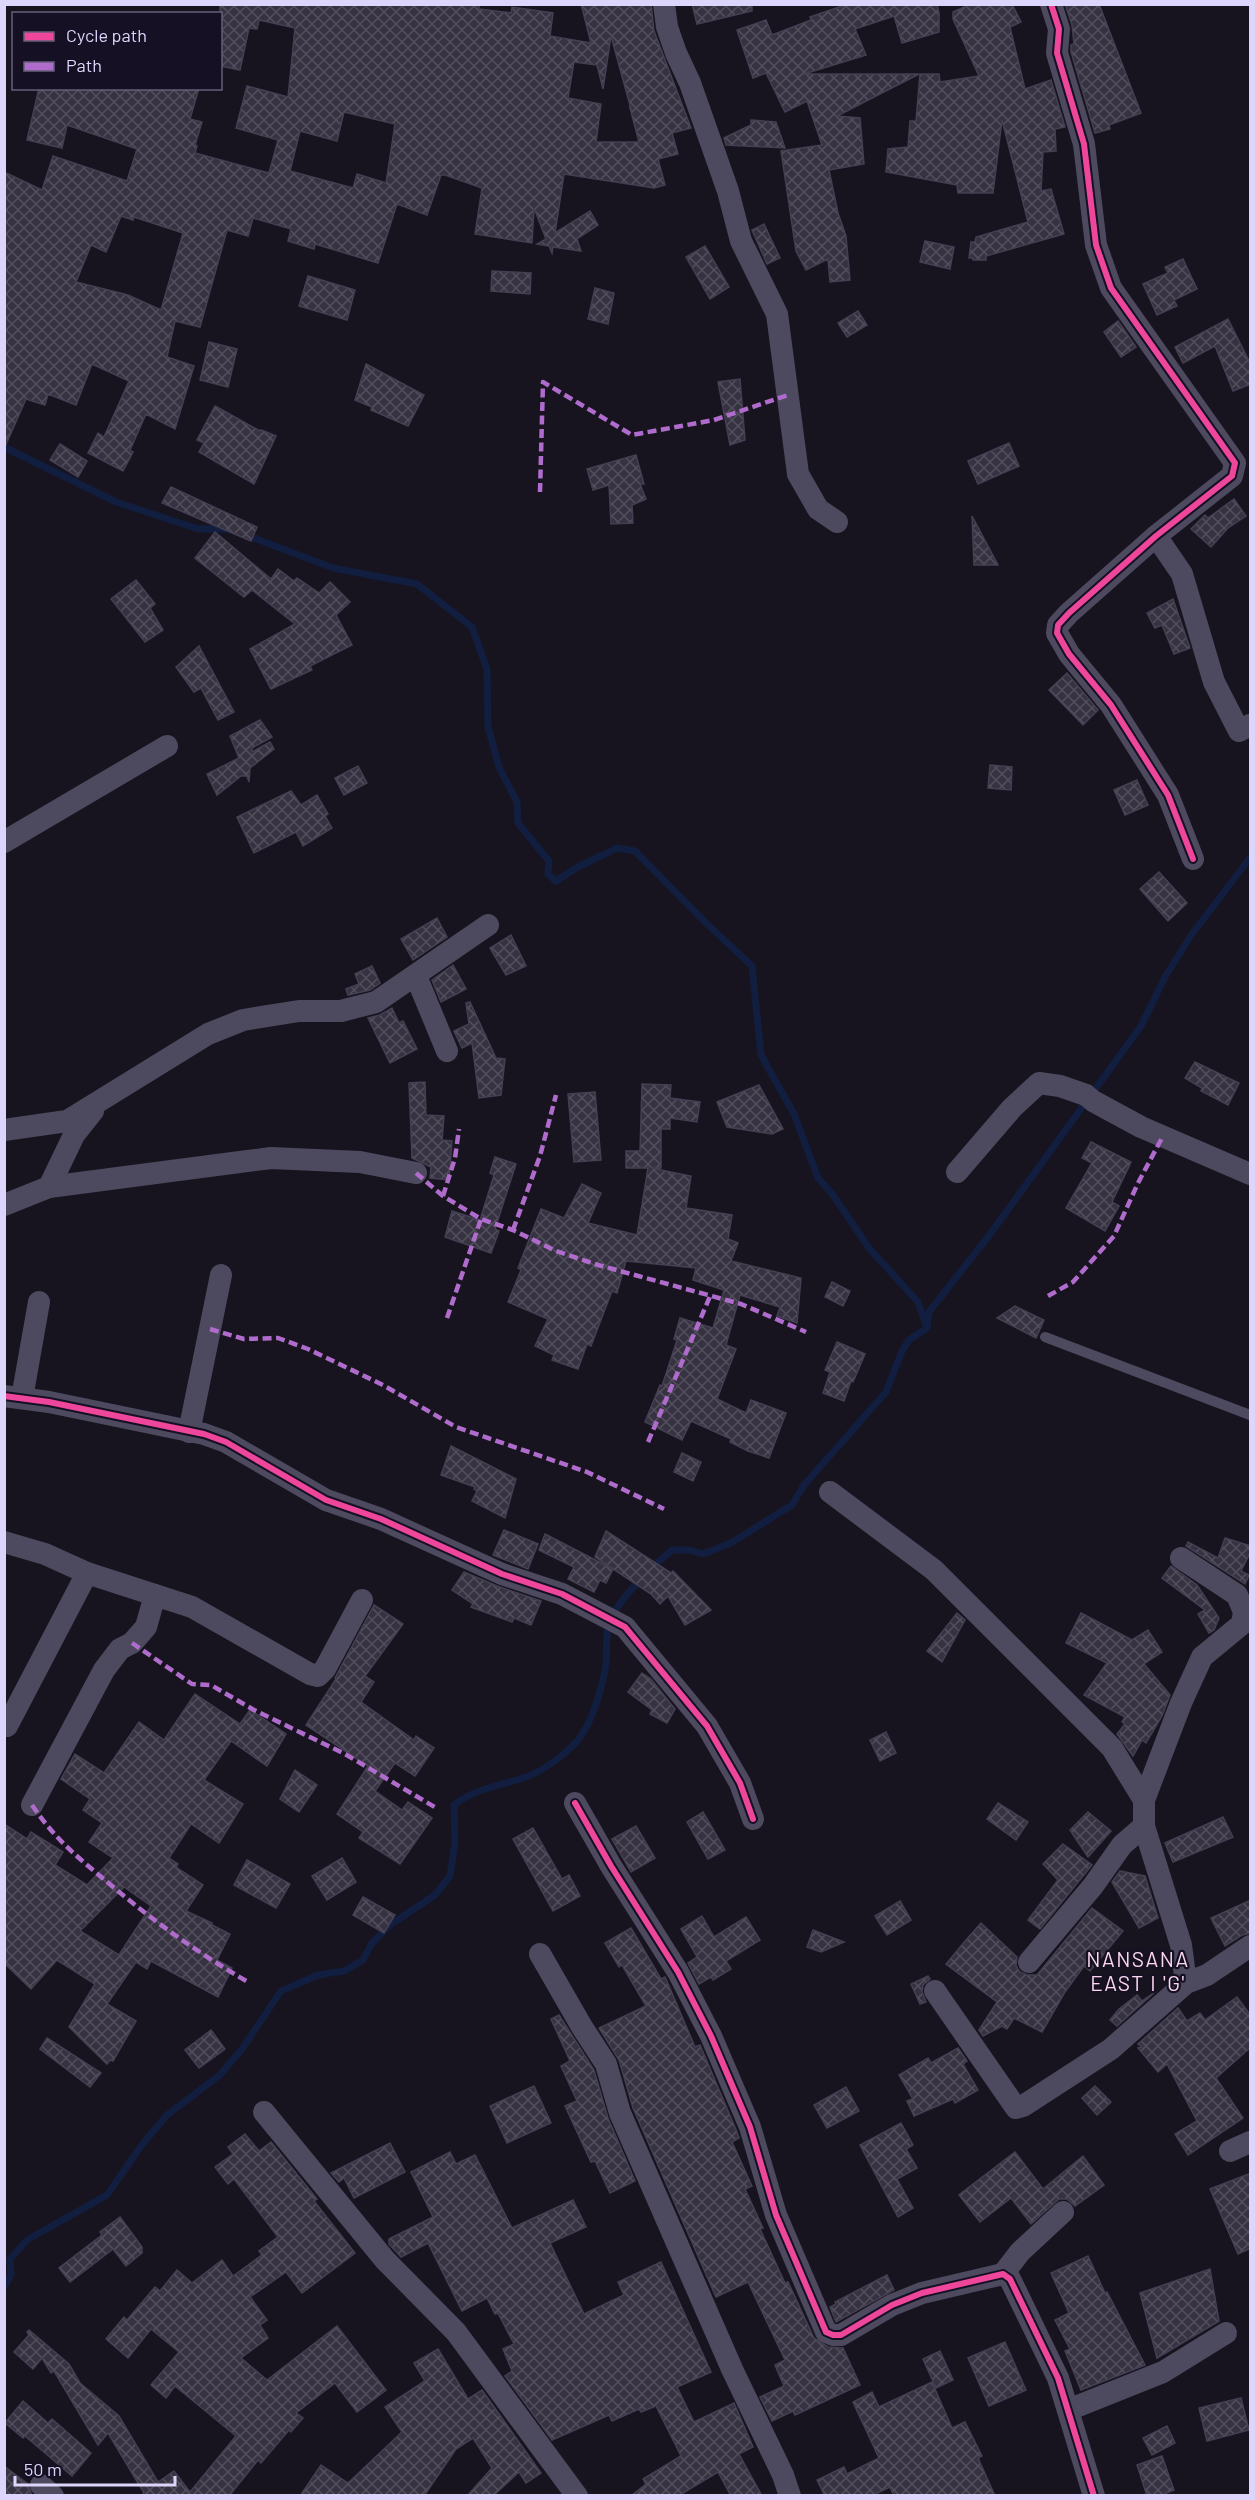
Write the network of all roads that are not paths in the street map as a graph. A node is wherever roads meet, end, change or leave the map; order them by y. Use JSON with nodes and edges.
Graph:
{"nodes":[{"id":1,"x":664,"y":4,"type":"edge"},
{"id":2,"x":1052,"y":4,"type":"edge"},
{"id":3,"x":837,"y":522,"type":"dead end"},
{"id":4,"x":1156,"y":536,"type":"junction"},
{"id":5,"x":1251,"y":725,"type":"edge"},
{"id":6,"x":167,"y":746,"type":"dead end"},
{"id":7,"x":4,"y":842,"type":"edge"},
{"id":8,"x":1194,"y":859,"type":"dead end"},
{"id":9,"x":488,"y":925,"type":"dead end"},
{"id":10,"x":416,"y":976,"type":"junction"},
{"id":11,"x":447,"y":1051,"type":"dead end"},
{"id":12,"x":101,"y":1101,"type":"junction"},
{"id":13,"x":4,"y":1130,"type":"edge"},
{"id":14,"x":957,"y":1172,"type":"dead end"},
{"id":15,"x":416,"y":1173,"type":"dead end"},
{"id":16,"x":1251,"y":1174,"type":"edge"},
{"id":17,"x":49,"y":1187,"type":"junction"},
{"id":18,"x":4,"y":1205,"type":"edge"},
{"id":19,"x":220,"y":1275,"type":"dead end"},
{"id":20,"x":39,"y":1302,"type":"dead end"},
{"id":21,"x":1045,"y":1337,"type":"dead end"},
{"id":22,"x":13,"y":1397,"type":"edge"},
{"id":23,"x":1251,"y":1415,"type":"edge"},
{"id":24,"x":189,"y":1431,"type":"junction"},
{"id":25,"x":830,"y":1492,"type":"dead end"},
{"id":26,"x":4,"y":1542,"type":"edge"},
{"id":27,"x":1181,"y":1558,"type":"dead end"},
{"id":28,"x":87,"y":1573,"type":"junction"},
{"id":29,"x":155,"y":1595,"type":"junction"},
{"id":30,"x":362,"y":1600,"type":"dead end"},
{"id":31,"x":7,"y":1726,"type":"dead end"},
{"id":32,"x":1144,"y":1800,"type":"junction"},
{"id":33,"x":575,"y":1803,"type":"dead end"},
{"id":34,"x":32,"y":1805,"type":"dead end"},
{"id":35,"x":753,"y":1819,"type":"dead end"},
{"id":36,"x":1144,"y":1826,"type":"junction"},
{"id":37,"x":1251,"y":1946,"type":"edge"},
{"id":38,"x":540,"y":1953,"type":"dead end"},
{"id":39,"x":1029,"y":1962,"type":"dead end"},
{"id":40,"x":1186,"y":1983,"type":"junction"},
{"id":41,"x":935,"y":1991,"type":"dead end"},
{"id":42,"x":264,"y":2112,"type":"dead end"},
{"id":43,"x":1251,"y":2142,"type":"edge"},
{"id":44,"x":1230,"y":2151,"type":"dead end"},
{"id":45,"x":1063,"y":2212,"type":"dead end"},
{"id":46,"x":1003,"y":2274,"type":"junction"},
{"id":47,"x":1226,"y":2333,"type":"dead end"},
{"id":48,"x":1068,"y":2410,"type":"junction"},
{"id":49,"x":577,"y":2496,"type":"edge"},
{"id":50,"x":790,"y":2496,"type":"edge"},
{"id":51,"x":1094,"y":2496,"type":"edge"}],
"edges":[{"from":1,"to":3,"type":"street"},
{"from":2,"to":4,"type":"street"},
{"from":4,"to":5,"type":"street"},
{"from":4,"to":8,"type":"street"},
{"from":6,"to":7,"type":"street"},
{"from":9,"to":10,"type":"street"},
{"from":10,"to":11,"type":"street"},
{"from":10,"to":12,"type":"street"},
{"from":12,"to":13,"type":"street"},
{"from":12,"to":17,"type":"street"},
{"from":14,"to":16,"type":"street"},
{"from":15,"to":17,"type":"street"},
{"from":17,"to":18,"type":"street"},
{"from":19,"to":24,"type":"street"},
{"from":20,"to":22,"type":"street"},
{"from":21,"to":23,"type":"lane"},
{"from":22,"to":24,"type":"street"},
{"from":24,"to":35,"type":"street"},
{"from":25,"to":32,"type":"street"},
{"from":26,"to":28,"type":"street"},
{"from":27,"to":32,"type":"street"},
{"from":28,"to":29,"type":"street"},
{"from":28,"to":31,"type":"street"},
{"from":29,"to":30,"type":"street"},
{"from":29,"to":34,"type":"street"},
{"from":32,"to":36,"type":"street"},
{"from":33,"to":46,"type":"street"},
{"from":36,"to":39,"type":"street"},
{"from":36,"to":40,"type":"street"},
{"from":37,"to":40,"type":"street"},
{"from":38,"to":50,"type":"street"},
{"from":40,"to":41,"type":"street"},
{"from":42,"to":49,"type":"street"},
{"from":43,"to":44,"type":"street"},
{"from":45,"to":46,"type":"street"},
{"from":46,"to":48,"type":"street"},
{"from":47,"to":48,"type":"street"},
{"from":48,"to":51,"type":"street"}]}
